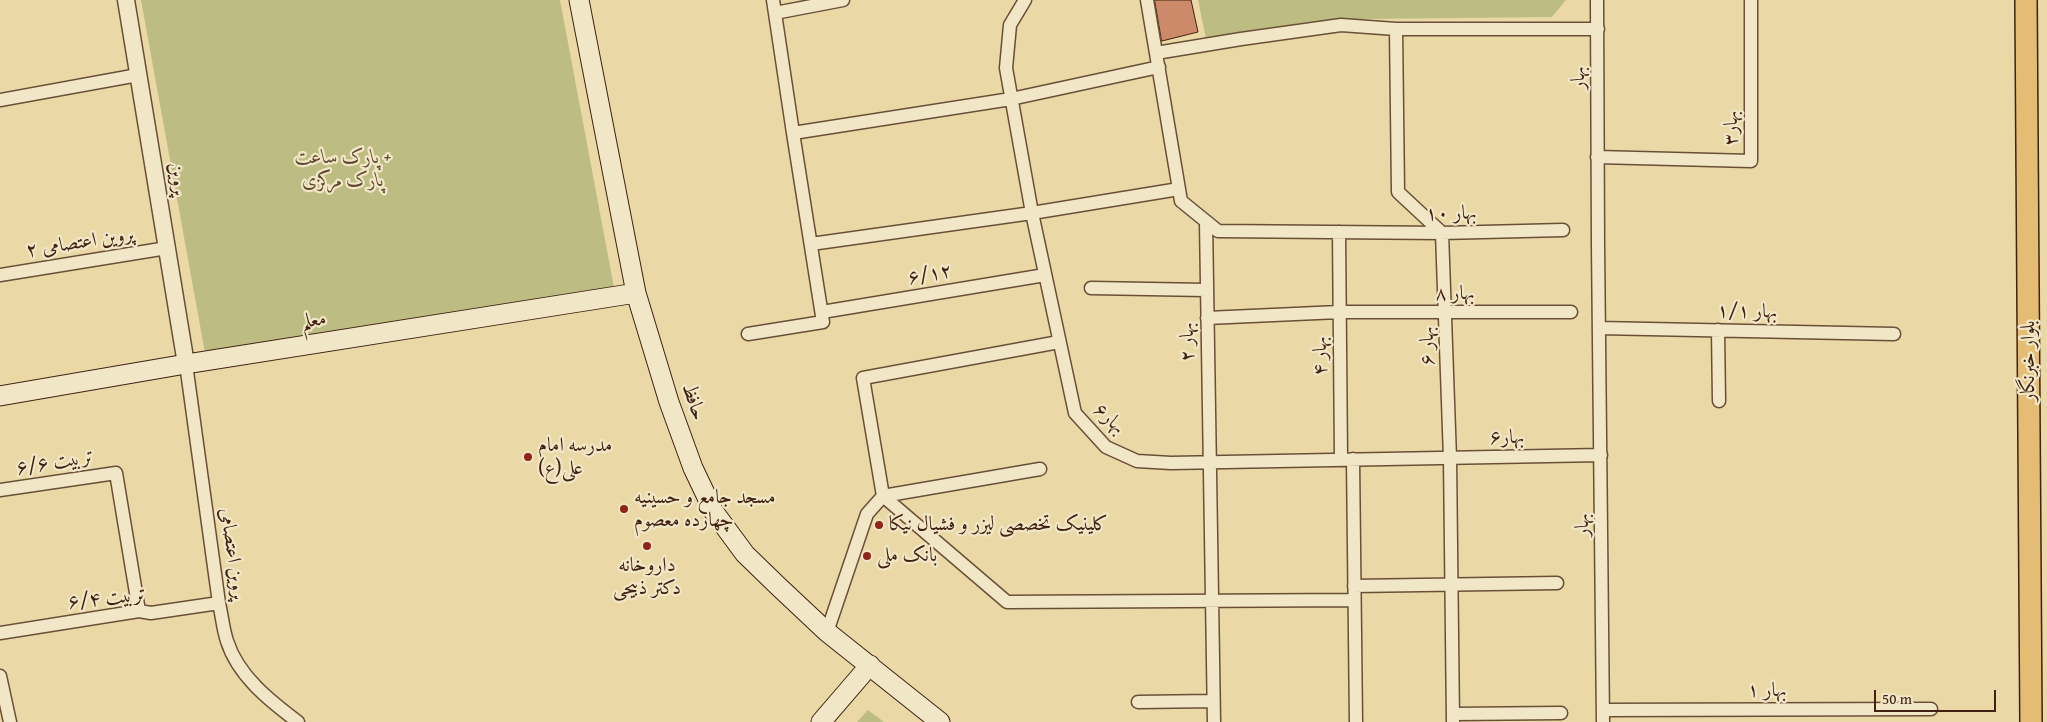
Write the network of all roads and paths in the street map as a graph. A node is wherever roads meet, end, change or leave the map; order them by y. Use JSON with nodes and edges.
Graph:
{"nodes":[{"id":1,"x":126,"y":0,"type":"edge"},
{"id":2,"x":579,"y":0,"type":"edge"},
{"id":3,"x":773,"y":0,"type":"edge"},
{"id":4,"x":844,"y":0,"type":"edge"},
{"id":5,"x":1025,"y":0,"type":"edge"},
{"id":6,"x":1148,"y":0,"type":"edge"},
{"id":7,"x":1597,"y":0,"type":"edge"},
{"id":8,"x":1751,"y":0,"type":"edge"},
{"id":9,"x":2026,"y":0,"type":"edge"},
{"id":10,"x":775,"y":14,"type":"junction"},
{"id":11,"x":1396,"y":29,"type":"junction"},
{"id":12,"x":1598,"y":29,"type":"junction"},
{"id":13,"x":1156,"y":53,"type":"junction"},
{"id":14,"x":1159,"y":67,"type":"junction"},
{"id":15,"x":138,"y":75,"type":"junction"},
{"id":16,"x":1011,"y":99,"type":"junction"},
{"id":17,"x":0,"y":100,"type":"edge"},
{"id":18,"x":793,"y":133,"type":"junction"},
{"id":19,"x":1597,"y":157,"type":"junction"},
{"id":20,"x":1179,"y":189,"type":"junction"},
{"id":21,"x":1032,"y":213,"type":"junction"},
{"id":22,"x":1206,"y":222,"type":"junction"},
{"id":23,"x":1563,"y":230,"type":"dead end"},
{"id":24,"x":1339,"y":232,"type":"junction"},
{"id":25,"x":1442,"y":233,"type":"junction"},
{"id":26,"x":811,"y":244,"type":"junction"},
{"id":27,"x":167,"y":248,"type":"junction"},
{"id":28,"x":0,"y":275,"type":"edge"},
{"id":29,"x":1045,"y":275,"type":"junction"},
{"id":30,"x":1091,"y":288,"type":"dead end"},
{"id":31,"x":1206,"y":290,"type":"junction"},
{"id":32,"x":636,"y":293,"type":"junction"},
{"id":33,"x":822,"y":312,"type":"junction"},
{"id":34,"x":1340,"y":312,"type":"junction"},
{"id":35,"x":1571,"y":312,"type":"dead end"},
{"id":36,"x":1446,"y":313,"type":"junction"},
{"id":37,"x":1206,"y":318,"type":"junction"},
{"id":38,"x":1599,"y":328,"type":"junction"},
{"id":39,"x":1718,"y":330,"type":"junction"},
{"id":40,"x":748,"y":334,"type":"dead end"},
{"id":41,"x":1894,"y":334,"type":"dead end"},
{"id":42,"x":1059,"y":342,"type":"junction"},
{"id":43,"x":186,"y":364,"type":"junction"},
{"id":44,"x":0,"y":396,"type":"edge"},
{"id":45,"x":1719,"y":401,"type":"dead end"},
{"id":46,"x":1601,"y":455,"type":"junction"},
{"id":47,"x":1450,"y":458,"type":"junction"},
{"id":48,"x":1347,"y":459,"type":"junction"},
{"id":49,"x":1208,"y":462,"type":"junction"},
{"id":50,"x":1040,"y":469,"type":"dead end"},
{"id":51,"x":0,"y":490,"type":"edge"},
{"id":52,"x":883,"y":496,"type":"junction"},
{"id":53,"x":1557,"y":583,"type":"dead end"},
{"id":54,"x":1451,"y":584,"type":"junction"},
{"id":55,"x":1354,"y":586,"type":"junction"},
{"id":56,"x":1354,"y":600,"type":"junction"},
{"id":57,"x":1211,"y":601,"type":"junction"},
{"id":58,"x":219,"y":603,"type":"junction"},
{"id":59,"x":139,"y":611,"type":"junction"},
{"id":60,"x":827,"y":632,"type":"junction"},
{"id":61,"x":0,"y":633,"type":"edge"},
{"id":62,"x":870,"y":665,"type":"junction"},
{"id":63,"x":0,"y":676,"type":"edge"},
{"id":64,"x":1213,"y":701,"type":"junction"},
{"id":65,"x":1138,"y":702,"type":"dead end"},
{"id":66,"x":1931,"y":709,"type":"dead end"},
{"id":67,"x":1561,"y":713,"type":"dead end"},
{"id":68,"x":1603,"y":716,"type":"edge"},
{"id":69,"x":1453,"y":718,"type":"edge"},
{"id":70,"x":10,"y":722,"type":"edge"},
{"id":71,"x":298,"y":722,"type":"edge"},
{"id":72,"x":821,"y":722,"type":"edge"},
{"id":73,"x":940,"y":722,"type":"edge"},
{"id":74,"x":1214,"y":722,"type":"edge"},
{"id":75,"x":1356,"y":722,"type":"edge"},
{"id":76,"x":2031,"y":722,"type":"edge"}],
"edges":[{"from":1,"to":15,"type":"street","name":"پروین"},
{"from":2,"to":32,"type":"main road","name":"حافظ"},
{"from":3,"to":10,"type":"street"},
{"from":4,"to":10,"type":"street"},
{"from":5,"to":16,"type":"street","name":"بهار۶"},
{"from":6,"to":13,"type":"street"},
{"from":7,"to":12,"type":"street","name":"بهار"},
{"from":8,"to":19,"type":"street","name":"بهار۳"},
{"from":9,"to":76,"type":"main road","name":"بلوار خبرنگار"},
{"from":10,"to":18,"type":"street"},
{"from":11,"to":12,"type":"street"},
{"from":11,"to":13,"type":"street"},
{"from":11,"to":25,"type":"street"},
{"from":12,"to":19,"type":"street","name":"بهار"},
{"from":13,"to":14,"type":"street"},
{"from":14,"to":16,"type":"street"},
{"from":14,"to":20,"type":"street"},
{"from":15,"to":17,"type":"street"},
{"from":15,"to":27,"type":"street","name":"پروین"},
{"from":16,"to":18,"type":"street"},
{"from":16,"to":21,"type":"street","name":"بهار۶"},
{"from":18,"to":26,"type":"street"},
{"from":19,"to":38,"type":"street","name":"بهار"},
{"from":20,"to":21,"type":"street"},
{"from":20,"to":22,"type":"street","name":"بهار ۱۰"},
{"from":21,"to":26,"type":"street"},
{"from":21,"to":29,"type":"street","name":"بهار۶"},
{"from":22,"to":24,"type":"street","name":"بهار ۱۰"},
{"from":22,"to":31,"type":"street","name":"بهار ۲"},
{"from":23,"to":25,"type":"street","name":"بهار ۱۰"},
{"from":24,"to":25,"type":"street","name":"بهار ۱۰"},
{"from":24,"to":34,"type":"street","name":"بهار ۴"},
{"from":25,"to":36,"type":"street","name":"بهار ۶"},
{"from":26,"to":33,"type":"street"},
{"from":27,"to":28,"type":"street","name":"پروین اعتصامی ۲"},
{"from":27,"to":43,"type":"street","name":"پروین"},
{"from":29,"to":33,"type":"street","name":"۶/۱۲"},
{"from":29,"to":42,"type":"street","name":"بهار۶"},
{"from":30,"to":31,"type":"street"},
{"from":31,"to":37,"type":"street","name":"بهار ۲"},
{"from":32,"to":43,"type":"main road","name":"معلم"},
{"from":32,"to":60,"type":"main road","name":"حافظ"},
{"from":33,"to":40,"type":"street"},
{"from":34,"to":36,"type":"street","name":"بهار ۸"},
{"from":34,"to":37,"type":"street","name":"بهار ۸"},
{"from":34,"to":48,"type":"street","name":"بهار ۴"},
{"from":35,"to":36,"type":"street","name":"بهار ۸"},
{"from":36,"to":47,"type":"street","name":"بهار ۶"},
{"from":37,"to":49,"type":"street","name":"بهار ۲"},
{"from":38,"to":39,"type":"street","name":"بهار ۱/۱"},
{"from":38,"to":46,"type":"street","name":"بهار"},
{"from":39,"to":41,"type":"street","name":"بهار ۱/۱"},
{"from":39,"to":45,"type":"street"},
{"from":42,"to":49,"type":"street","name":"بهار۶"},
{"from":42,"to":52,"type":"street"},
{"from":43,"to":44,"type":"main road","name":"معلم"},
{"from":43,"to":58,"type":"street","name":"پروین اعتصامی"},
{"from":46,"to":47,"type":"street","name":"بهار۶"},
{"from":46,"to":68,"type":"street","name":"بهار"},
{"from":47,"to":48,"type":"street","name":"بهار۶"},
{"from":47,"to":54,"type":"street","name":"بهار ۶"},
{"from":48,"to":49,"type":"street","name":"بهار۶"},
{"from":48,"to":55,"type":"street","name":"بهار ۴"},
{"from":49,"to":57,"type":"street","name":"بهار ۲"},
{"from":50,"to":52,"type":"street"},
{"from":51,"to":59,"type":"street","name":"تربیت ۶/۶"},
{"from":52,"to":57,"type":"street"},
{"from":52,"to":60,"type":"street"},
{"from":53,"to":54,"type":"street"},
{"from":54,"to":55,"type":"street"},
{"from":54,"to":69,"type":"street","name":"بهار ۶"},
{"from":55,"to":56,"type":"street","name":"بهار ۴"},
{"from":56,"to":57,"type":"street"},
{"from":56,"to":75,"type":"street","name":"بهار ۴"},
{"from":57,"to":64,"type":"street","name":"بهار ۲"},
{"from":58,"to":59,"type":"street","name":"تربیت ۶/۴"},
{"from":58,"to":71,"type":"street","name":"پروین اعتصامی"},
{"from":59,"to":61,"type":"street","name":"تربیت ۶/۴"},
{"from":60,"to":62,"type":"main road","name":"حافظ"},
{"from":62,"to":72,"type":"main road"},
{"from":62,"to":73,"type":"main road","name":"حافظ"},
{"from":63,"to":70,"type":"street"},
{"from":64,"to":65,"type":"street"},
{"from":64,"to":74,"type":"street","name":"بهار ۲"},
{"from":66,"to":68,"type":"street","name":"بهار ۱"},
{"from":67,"to":69,"type":"street"}]}
